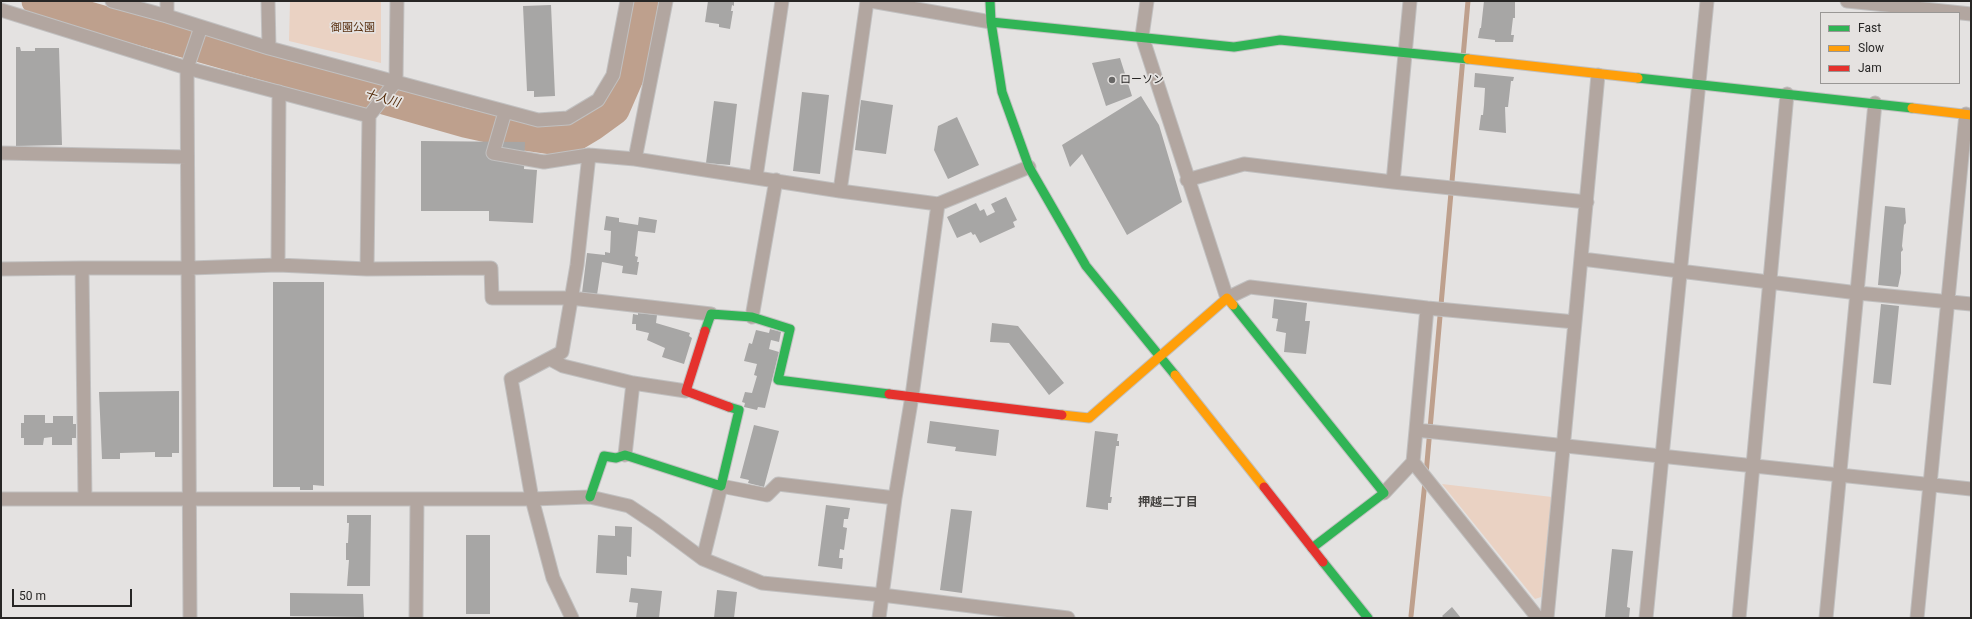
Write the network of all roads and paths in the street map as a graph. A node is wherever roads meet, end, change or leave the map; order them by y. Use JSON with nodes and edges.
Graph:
{"nodes":[{"id":1,"x":112,"y":1,"type":"edge"},
{"id":2,"x":167,"y":1,"type":"edge"},
{"id":3,"x":268,"y":1,"type":"edge"},
{"id":4,"x":397,"y":1,"type":"edge"},
{"id":5,"x":626,"y":1,"type":"edge"},
{"id":6,"x":666,"y":1,"type":"edge"},
{"id":7,"x":782,"y":1,"type":"edge"},
{"id":8,"x":867,"y":1,"type":"edge"},
{"id":9,"x":871,"y":1,"type":"edge"},
{"id":10,"x":990,"y":1,"type":"edge"},
{"id":11,"x":1147,"y":1,"type":"edge"},
{"id":12,"x":1410,"y":1,"type":"edge"},
{"id":13,"x":1707,"y":1,"type":"edge"},
{"id":14,"x":1847,"y":1,"type":"edge"},
{"id":15,"x":1896,"y":4,"type":"edge"},
{"id":16,"x":1,"y":10,"type":"edge"},
{"id":17,"x":1956,"y":12,"type":"edge"},
{"id":18,"x":1960,"y":13,"type":"edge"},
{"id":19,"x":1971,"y":14,"type":"edge"},
{"id":20,"x":167,"y":16,"type":"junction"},
{"id":21,"x":991,"y":22,"type":"junction"},
{"id":22,"x":200,"y":31,"type":"junction"},
{"id":23,"x":1142,"y":36,"type":"junction"},
{"id":24,"x":269,"y":48,"type":"junction"},
{"id":25,"x":1405,"y":52,"type":"junction"},
{"id":26,"x":187,"y":68,"type":"junction"},
{"id":27,"x":1598,"y":74,"type":"junction"},
{"id":28,"x":393,"y":85,"type":"junction"},
{"id":29,"x":1698,"y":85,"type":"junction"},
{"id":30,"x":279,"y":92,"type":"junction"},
{"id":31,"x":1787,"y":94,"type":"junction"},
{"id":32,"x":1875,"y":103,"type":"junction"},
{"id":33,"x":372,"y":113,"type":"junction"},
{"id":34,"x":1969,"y":114,"type":"edge"},
{"id":35,"x":504,"y":116,"type":"junction"},
{"id":36,"x":1,"y":153,"type":"edge"},
{"id":37,"x":589,"y":155,"type":"junction"},
{"id":38,"x":187,"y":157,"type":"junction"},
{"id":39,"x":635,"y":159,"type":"junction"},
{"id":40,"x":1030,"y":168,"type":"junction"},
{"id":41,"x":756,"y":177,"type":"junction"},
{"id":42,"x":776,"y":180,"type":"junction"},
{"id":43,"x":1187,"y":180,"type":"junction"},
{"id":44,"x":1393,"y":182,"type":"junction"},
{"id":45,"x":840,"y":191,"type":"junction"},
{"id":46,"x":1587,"y":202,"type":"junction"},
{"id":47,"x":938,"y":204,"type":"junction"},
{"id":48,"x":1582,"y":259,"type":"junction"},
{"id":49,"x":278,"y":265,"type":"junction"},
{"id":50,"x":82,"y":268,"type":"junction"},
{"id":51,"x":190,"y":268,"type":"junction"},
{"id":52,"x":1,"y":269,"type":"edge"},
{"id":53,"x":367,"y":269,"type":"junction"},
{"id":54,"x":1682,"y":270,"type":"junction"},
{"id":55,"x":1769,"y":281,"type":"junction"},
{"id":56,"x":1858,"y":293,"type":"junction"},
{"id":57,"x":571,"y":298,"type":"junction"},
{"id":58,"x":1227,"y":298,"type":"junction"},
{"id":59,"x":1948,"y":302,"type":"junction"},
{"id":60,"x":1971,"y":304,"type":"edge"},
{"id":61,"x":1436,"y":309,"type":"junction"},
{"id":62,"x":711,"y":314,"type":"junction"},
{"id":63,"x":752,"y":317,"type":"junction"},
{"id":64,"x":1575,"y":322,"type":"junction"},
{"id":65,"x":1161,"y":357,"type":"junction"},
{"id":66,"x":550,"y":359,"type":"junction"},
{"id":67,"x":632,"y":383,"type":"junction"},
{"id":68,"x":686,"y":391,"type":"junction"},
{"id":69,"x":912,"y":396,"type":"junction"},
{"id":70,"x":1425,"y":431,"type":"junction"},
{"id":71,"x":1563,"y":446,"type":"junction"},
{"id":72,"x":625,"y":455,"type":"junction"},
{"id":73,"x":1663,"y":457,"type":"junction"},
{"id":74,"x":1416,"y":466,"type":"junction"},
{"id":75,"x":1753,"y":467,"type":"junction"},
{"id":76,"x":1841,"y":476,"type":"junction"},
{"id":77,"x":1929,"y":484,"type":"junction"},
{"id":78,"x":721,"y":486,"type":"junction"},
{"id":79,"x":1971,"y":489,"type":"edge"},
{"id":80,"x":1384,"y":493,"type":"junction"},
{"id":81,"x":590,"y":497,"type":"junction"},
{"id":82,"x":896,"y":498,"type":"junction"},
{"id":83,"x":1,"y":499,"type":"edge"},
{"id":84,"x":85,"y":499,"type":"junction"},
{"id":85,"x":417,"y":499,"type":"junction"},
{"id":86,"x":532,"y":499,"type":"junction"},
{"id":87,"x":190,"y":500,"type":"junction"},
{"id":88,"x":1312,"y":548,"type":"junction"},
{"id":89,"x":703,"y":559,"type":"junction"},
{"id":90,"x":882,"y":595,"type":"junction"},
{"id":91,"x":1021,"y":615,"type":"edge"},
{"id":92,"x":190,"y":618,"type":"edge"},
{"id":93,"x":416,"y":618,"type":"edge"},
{"id":94,"x":572,"y":618,"type":"edge"},
{"id":95,"x":879,"y":618,"type":"edge"},
{"id":96,"x":1068,"y":618,"type":"edge"},
{"id":97,"x":1368,"y":618,"type":"edge"},
{"id":98,"x":1538,"y":618,"type":"edge"},
{"id":99,"x":1547,"y":618,"type":"edge"},
{"id":100,"x":1646,"y":618,"type":"edge"},
{"id":101,"x":1739,"y":618,"type":"edge"},
{"id":102,"x":1826,"y":618,"type":"edge"},
{"id":103,"x":1918,"y":618,"type":"edge"}],
"edges":[{"from":1,"to":20,"type":"street"},
{"from":2,"to":20,"type":"street"},
{"from":3,"to":24,"type":"street"},
{"from":4,"to":28,"type":"street"},
{"from":5,"to":35,"type":"street"},
{"from":6,"to":39,"type":"street"},
{"from":7,"to":41,"type":"street"},
{"from":8,"to":45,"type":"street"},
{"from":9,"to":21,"type":"street"},
{"from":10,"to":21,"type":"street"},
{"from":11,"to":23,"type":"street"},
{"from":12,"to":25,"type":"street"},
{"from":13,"to":29,"type":"street"},
{"from":14,"to":15,"type":"street"},
{"from":15,"to":17,"type":"street"},
{"from":16,"to":26,"type":"street"},
{"from":18,"to":19,"type":"street"},
{"from":20,"to":22,"type":"street"},
{"from":21,"to":23,"type":"street"},
{"from":21,"to":40,"type":"street"},
{"from":22,"to":24,"type":"street"},
{"from":22,"to":26,"type":"street"},
{"from":23,"to":25,"type":"street"},
{"from":23,"to":43,"type":"street"},
{"from":24,"to":28,"type":"street"},
{"from":25,"to":27,"type":"street"},
{"from":25,"to":44,"type":"street"},
{"from":26,"to":30,"type":"street"},
{"from":26,"to":38,"type":"street"},
{"from":27,"to":29,"type":"street"},
{"from":27,"to":46,"type":"street"},
{"from":28,"to":33,"type":"street"},
{"from":28,"to":35,"type":"street"},
{"from":29,"to":31,"type":"street"},
{"from":29,"to":54,"type":"street"},
{"from":30,"to":33,"type":"street"},
{"from":30,"to":49,"type":"street"},
{"from":31,"to":32,"type":"street"},
{"from":31,"to":55,"type":"street"},
{"from":32,"to":34,"type":"street"},
{"from":32,"to":56,"type":"street"},
{"from":33,"to":53,"type":"street"},
{"from":34,"to":59,"type":"street"},
{"from":35,"to":37,"type":"street"},
{"from":36,"to":38,"type":"street"},
{"from":37,"to":39,"type":"street"},
{"from":37,"to":57,"type":"street"},
{"from":38,"to":51,"type":"street"},
{"from":39,"to":41,"type":"street"},
{"from":40,"to":47,"type":"street"},
{"from":40,"to":65,"type":"street"},
{"from":41,"to":42,"type":"street"},
{"from":42,"to":45,"type":"street"},
{"from":42,"to":63,"type":"street"},
{"from":43,"to":44,"type":"street"},
{"from":43,"to":58,"type":"street"},
{"from":44,"to":46,"type":"street"},
{"from":45,"to":47,"type":"street"},
{"from":46,"to":48,"type":"street"},
{"from":47,"to":69,"type":"street"},
{"from":48,"to":54,"type":"street"},
{"from":48,"to":64,"type":"street"},
{"from":49,"to":51,"type":"street"},
{"from":49,"to":53,"type":"street"},
{"from":50,"to":51,"type":"street"},
{"from":50,"to":52,"type":"street"},
{"from":50,"to":84,"type":"street"},
{"from":51,"to":87,"type":"street"},
{"from":53,"to":57,"type":"street"},
{"from":54,"to":55,"type":"street"},
{"from":54,"to":73,"type":"street"},
{"from":55,"to":56,"type":"street"},
{"from":55,"to":75,"type":"street"},
{"from":56,"to":59,"type":"street"},
{"from":56,"to":76,"type":"street"},
{"from":57,"to":62,"type":"street"},
{"from":57,"to":66,"type":"street"},
{"from":58,"to":61,"type":"street"},
{"from":58,"to":65,"type":"street"},
{"from":58,"to":80,"type":"street"},
{"from":59,"to":60,"type":"street"},
{"from":59,"to":77,"type":"street"},
{"from":61,"to":64,"type":"street"},
{"from":61,"to":70,"type":"street"},
{"from":62,"to":63,"type":"street"},
{"from":62,"to":68,"type":"street"},
{"from":63,"to":69,"type":"street"},
{"from":64,"to":71,"type":"street"},
{"from":65,"to":69,"type":"street"},
{"from":65,"to":88,"type":"street"},
{"from":66,"to":67,"type":"street"},
{"from":66,"to":86,"type":"street"},
{"from":67,"to":68,"type":"street"},
{"from":67,"to":72,"type":"street"},
{"from":68,"to":78,"type":"street"},
{"from":69,"to":82,"type":"street"},
{"from":70,"to":71,"type":"street"},
{"from":70,"to":74,"type":"street"},
{"from":71,"to":73,"type":"street"},
{"from":71,"to":99,"type":"street"},
{"from":72,"to":78,"type":"street"},
{"from":72,"to":81,"type":"street"},
{"from":73,"to":75,"type":"street"},
{"from":73,"to":100,"type":"street"},
{"from":74,"to":80,"type":"street"},
{"from":74,"to":98,"type":"street"},
{"from":75,"to":76,"type":"street"},
{"from":75,"to":101,"type":"street"},
{"from":76,"to":77,"type":"street"},
{"from":76,"to":102,"type":"street"},
{"from":77,"to":79,"type":"street"},
{"from":77,"to":103,"type":"street"},
{"from":78,"to":82,"type":"street"},
{"from":78,"to":89,"type":"street"},
{"from":80,"to":88,"type":"street"},
{"from":81,"to":86,"type":"street"},
{"from":81,"to":89,"type":"street"},
{"from":82,"to":90,"type":"street"},
{"from":83,"to":84,"type":"street"},
{"from":84,"to":87,"type":"street"},
{"from":85,"to":86,"type":"street"},
{"from":85,"to":87,"type":"street"},
{"from":85,"to":93,"type":"street"},
{"from":86,"to":94,"type":"street"},
{"from":87,"to":92,"type":"street"},
{"from":88,"to":97,"type":"street"},
{"from":89,"to":90,"type":"street"},
{"from":90,"to":91,"type":"street"},
{"from":90,"to":95,"type":"street"},
{"from":91,"to":96,"type":"street"}]}
